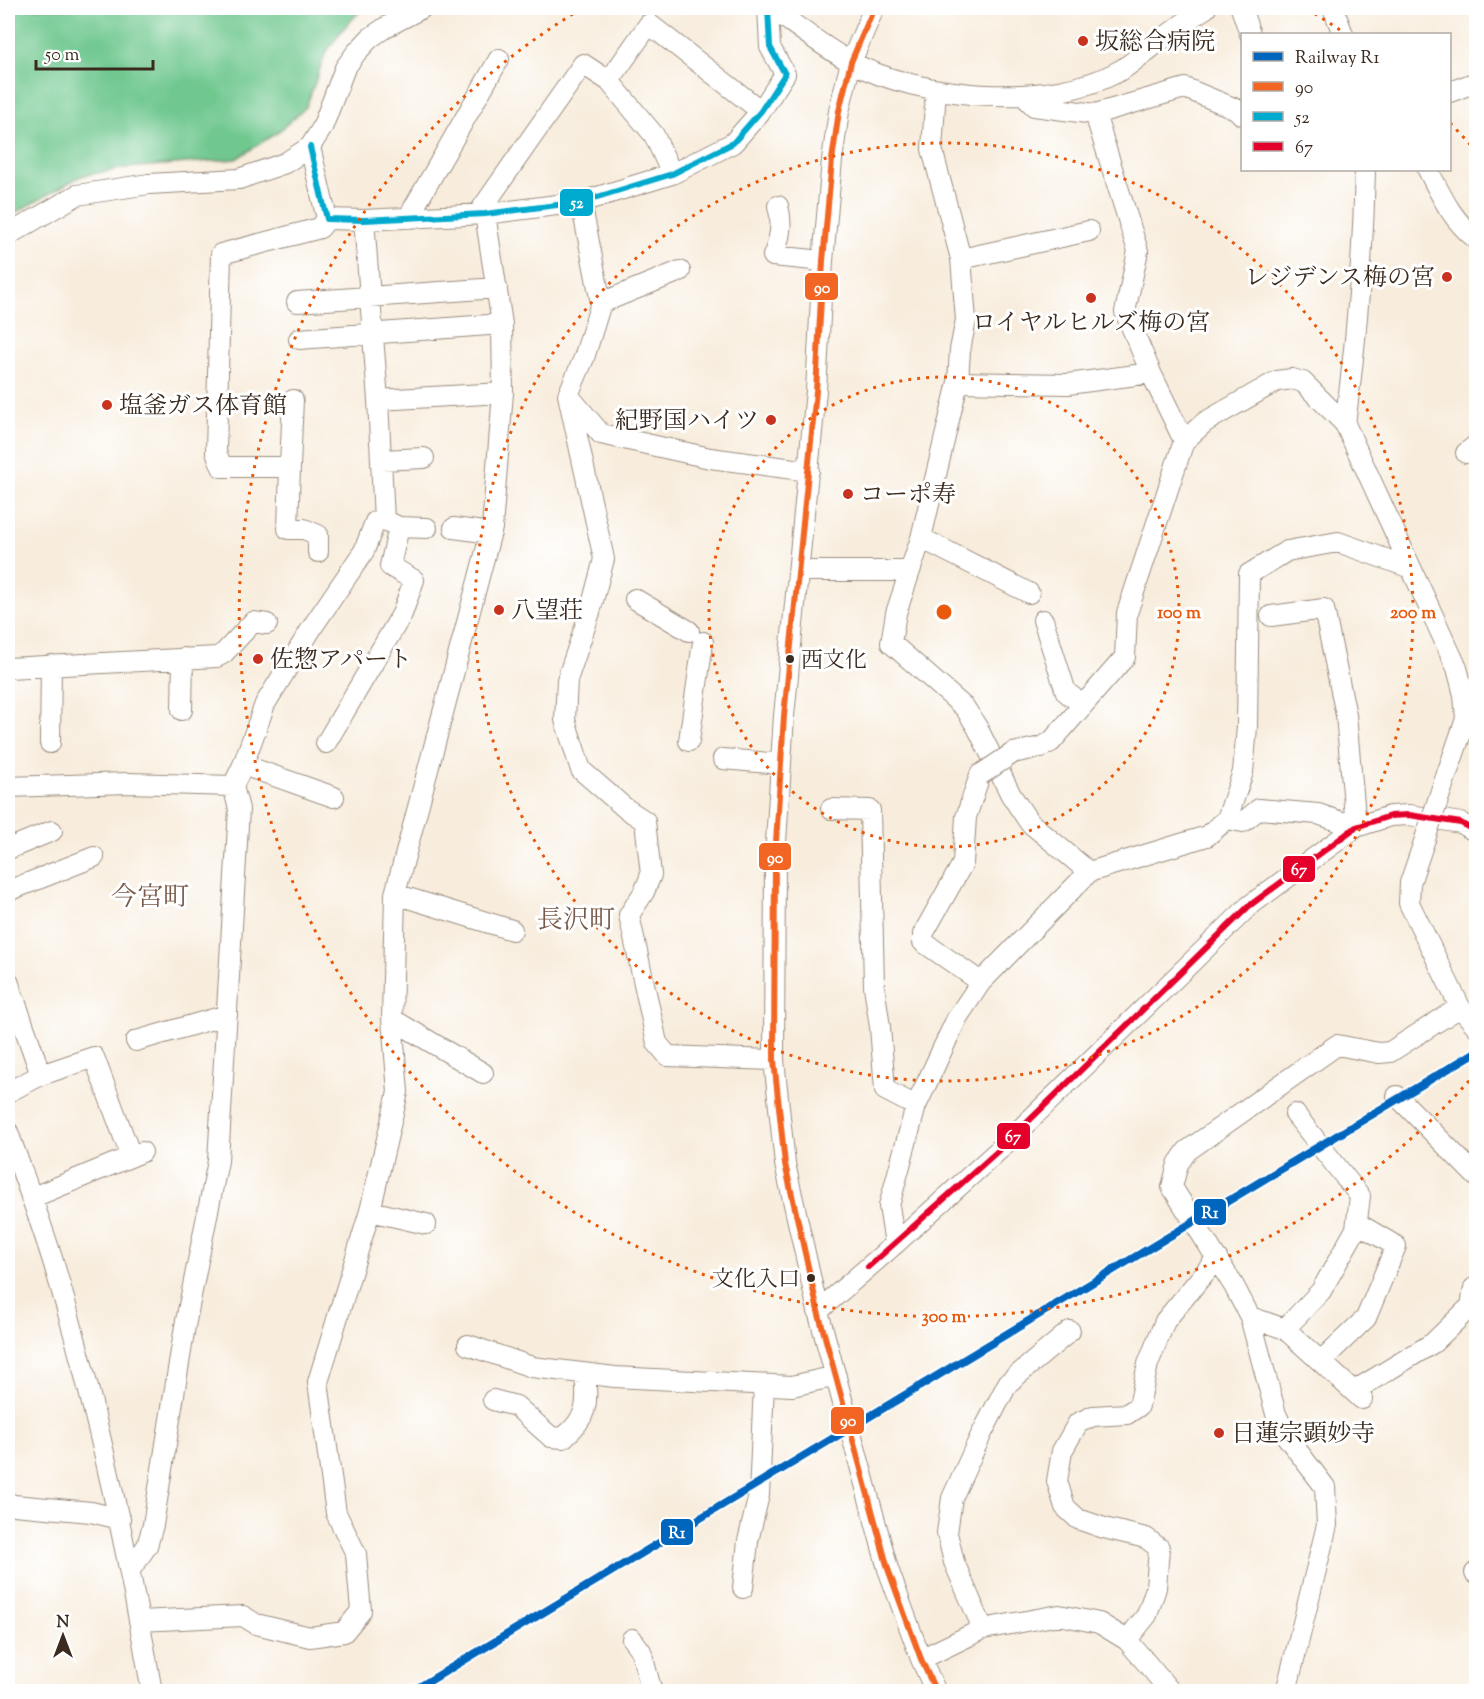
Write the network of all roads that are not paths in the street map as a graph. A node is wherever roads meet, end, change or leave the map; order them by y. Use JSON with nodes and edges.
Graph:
{"nodes":[{"id":1,"x":422,"y":8,"type":"edge"},
{"id":2,"x":770,"y":8,"type":"edge"},
{"id":3,"x":874,"y":8,"type":"edge"},
{"id":4,"x":1241,"y":8,"type":"edge"},
{"id":5,"x":1333,"y":8,"type":"edge"},
{"id":6,"x":1198,"y":13,"type":"edge"},
{"id":7,"x":1250,"y":33,"type":"edge"},
{"id":8,"x":1343,"y":33,"type":"edge"},
{"id":9,"x":499,"y":58,"type":"dead end"},
{"id":10,"x":851,"y":62,"type":"junction"},
{"id":11,"x":609,"y":81,"type":"junction"},
{"id":12,"x":1476,"y":82,"type":"edge"},
{"id":13,"x":936,"y":90,"type":"junction"},
{"id":14,"x":1451,"y":91,"type":"edge"},
{"id":15,"x":1023,"y":95,"type":"junction"},
{"id":16,"x":761,"y":111,"type":"junction"},
{"id":17,"x":1095,"y":114,"type":"junction"},
{"id":18,"x":1241,"y":114,"type":"edge"},
{"id":19,"x":310,"y":147,"type":"junction"},
{"id":20,"x":1365,"y":171,"type":"edge"},
{"id":21,"x":1428,"y":171,"type":"edge"},
{"id":22,"x":672,"y":174,"type":"junction"},
{"id":23,"x":581,"y":202,"type":"junction"},
{"id":24,"x":778,"y":206,"type":"dead end"},
{"id":25,"x":481,"y":214,"type":"junction"},
{"id":26,"x":408,"y":218,"type":"junction"},
{"id":27,"x":327,"y":219,"type":"junction"},
{"id":28,"x":364,"y":220,"type":"junction"},
{"id":29,"x":1089,"y":231,"type":"dead end"},
{"id":30,"x":8,"y":235,"type":"edge"},
{"id":31,"x":1476,"y":239,"type":"edge"},
{"id":32,"x":961,"y":259,"type":"junction"},
{"id":33,"x":823,"y":261,"type":"junction"},
{"id":34,"x":680,"y":271,"type":"dead end"},
{"id":35,"x":497,"y":288,"type":"junction"},
{"id":36,"x":370,"y":296,"type":"junction"},
{"id":37,"x":297,"y":302,"type":"dead end"},
{"id":38,"x":601,"y":303,"type":"junction"},
{"id":39,"x":502,"y":324,"type":"junction"},
{"id":40,"x":372,"y":334,"type":"junction"},
{"id":41,"x":299,"y":339,"type":"dead end"},
{"id":42,"x":1151,"y":374,"type":"junction"},
{"id":43,"x":958,"y":382,"type":"junction"},
{"id":44,"x":502,"y":393,"type":"junction"},
{"id":45,"x":568,"y":395,"type":"junction"},
{"id":46,"x":293,"y":400,"type":"dead end"},
{"id":47,"x":378,"y":400,"type":"junction"},
{"id":48,"x":1345,"y":424,"type":"junction"},
{"id":49,"x":1184,"y":441,"type":"junction"},
{"id":50,"x":424,"y":458,"type":"dead end"},
{"id":51,"x":381,"y":460,"type":"junction"},
{"id":52,"x":290,"y":467,"type":"junction"},
{"id":53,"x":809,"y":471,"type":"junction"},
{"id":54,"x":391,"y":523,"type":"junction"},
{"id":55,"x":427,"y":528,"type":"dead end"},
{"id":56,"x":454,"y":528,"type":"dead end"},
{"id":57,"x":491,"y":533,"type":"junction"},
{"id":58,"x":921,"y":538,"type":"junction"},
{"id":59,"x":318,"y":552,"type":"dead end"},
{"id":60,"x":1411,"y":568,"type":"junction"},
{"id":61,"x":799,"y":571,"type":"junction"},
{"id":62,"x":910,"y":571,"type":"junction"},
{"id":63,"x":1029,"y":593,"type":"dead end"},
{"id":64,"x":635,"y":599,"type":"dead end"},
{"id":65,"x":1271,"y":616,"type":"dead end"},
{"id":66,"x":1042,"y":620,"type":"dead end"},
{"id":67,"x":267,"y":624,"type":"dead end"},
{"id":68,"x":183,"y":658,"type":"junction"},
{"id":69,"x":51,"y":665,"type":"junction"},
{"id":70,"x":8,"y":668,"type":"edge"},
{"id":71,"x":1083,"y":705,"type":"junction"},
{"id":72,"x":182,"y":710,"type":"dead end"},
{"id":73,"x":1469,"y":737,"type":"edge"},
{"id":74,"x":689,"y":741,"type":"dead end"},
{"id":75,"x":50,"y":743,"type":"dead end"},
{"id":76,"x":326,"y":743,"type":"dead end"},
{"id":77,"x":723,"y":759,"type":"dead end"},
{"id":78,"x":781,"y":764,"type":"junction"},
{"id":79,"x":243,"y":765,"type":"junction"},
{"id":80,"x":233,"y":786,"type":"junction"},
{"id":81,"x":8,"y":788,"type":"edge"},
{"id":82,"x":334,"y":797,"type":"dead end"},
{"id":83,"x":831,"y":809,"type":"dead end"},
{"id":84,"x":1227,"y":819,"type":"junction"},
{"id":85,"x":1356,"y":827,"type":"junction"},
{"id":86,"x":52,"y":831,"type":"dead end"},
{"id":87,"x":1476,"y":832,"type":"edge"},
{"id":88,"x":8,"y":849,"type":"edge"},
{"id":89,"x":94,"y":857,"type":"dead end"},
{"id":90,"x":1089,"y":872,"type":"junction"},
{"id":91,"x":8,"y":891,"type":"edge"},
{"id":92,"x":395,"y":894,"type":"junction"},
{"id":93,"x":512,"y":930,"type":"dead end"},
{"id":94,"x":8,"y":981,"type":"edge"},
{"id":95,"x":981,"y":982,"type":"junction"},
{"id":96,"x":1460,"y":1007,"type":"junction"},
{"id":97,"x":227,"y":1015,"type":"junction"},
{"id":98,"x":392,"y":1019,"type":"junction"},
{"id":99,"x":1476,"y":1026,"type":"edge"},
{"id":100,"x":136,"y":1041,"type":"dead end"},
{"id":101,"x":774,"y":1060,"type":"junction"},
{"id":102,"x":483,"y":1073,"type":"dead end"},
{"id":103,"x":41,"y":1075,"type":"junction"},
{"id":104,"x":8,"y":1092,"type":"edge"},
{"id":105,"x":1397,"y":1096,"type":"dead end"},
{"id":106,"x":916,"y":1106,"type":"junction"},
{"id":107,"x":1295,"y":1114,"type":"dead end"},
{"id":108,"x":8,"y":1132,"type":"edge"},
{"id":109,"x":1476,"y":1176,"type":"edge"},
{"id":110,"x":31,"y":1197,"type":"junction"},
{"id":111,"x":370,"y":1211,"type":"junction"},
{"id":112,"x":1357,"y":1223,"type":"junction"},
{"id":113,"x":426,"y":1224,"type":"dead end"},
{"id":114,"x":895,"y":1244,"type":"junction"},
{"id":115,"x":1217,"y":1258,"type":"junction"},
{"id":116,"x":1474,"y":1288,"type":"dead end"},
{"id":117,"x":818,"y":1311,"type":"junction"},
{"id":118,"x":1250,"y":1317,"type":"junction"},
{"id":119,"x":1286,"y":1329,"type":"junction"},
{"id":120,"x":1070,"y":1331,"type":"dead end"},
{"id":121,"x":468,"y":1345,"type":"dead end"},
{"id":122,"x":1321,"y":1361,"type":"junction"},
{"id":123,"x":585,"y":1374,"type":"junction"},
{"id":124,"x":836,"y":1376,"type":"junction"},
{"id":125,"x":764,"y":1384,"type":"junction"},
{"id":126,"x":493,"y":1400,"type":"dead end"},
{"id":127,"x":8,"y":1503,"type":"edge"},
{"id":128,"x":120,"y":1520,"type":"junction"},
{"id":129,"x":130,"y":1570,"type":"junction"},
{"id":130,"x":743,"y":1588,"type":"dead end"},
{"id":131,"x":140,"y":1621,"type":"junction"},
{"id":132,"x":983,"y":1629,"type":"junction"},
{"id":133,"x":632,"y":1639,"type":"dead end"},
{"id":134,"x":1127,"y":1640,"type":"junction"},
{"id":135,"x":921,"y":1659,"type":"junction"},
{"id":136,"x":153,"y":1692,"type":"edge"},
{"id":137,"x":652,"y":1692,"type":"edge"},
{"id":138,"x":936,"y":1692,"type":"edge"},
{"id":139,"x":1171,"y":1692,"type":"edge"},
{"id":140,"x":1286,"y":1692,"type":"edge"}],
"edges":[{"from":1,"to":19,"type":"street"},
{"from":2,"to":10,"type":"street"},
{"from":2,"to":16,"type":"street"},
{"from":3,"to":10,"type":"street"},
{"from":4,"to":7,"type":"street"},
{"from":5,"to":8,"type":"street"},
{"from":6,"to":15,"type":"street"},
{"from":9,"to":26,"type":"street"},
{"from":10,"to":13,"type":"street"},
{"from":10,"to":33,"type":"street"},
{"from":11,"to":16,"type":"street"},
{"from":11,"to":22,"type":"street"},
{"from":11,"to":25,"type":"street"},
{"from":12,"to":14,"type":"street"},
{"from":13,"to":15,"type":"street"},
{"from":13,"to":32,"type":"street"},
{"from":15,"to":17,"type":"street"},
{"from":16,"to":22,"type":"street"},
{"from":17,"to":18,"type":"street"},
{"from":17,"to":42,"type":"street"},
{"from":19,"to":27,"type":"street"},
{"from":19,"to":30,"type":"street"},
{"from":20,"to":48,"type":"street"},
{"from":21,"to":31,"type":"street"},
{"from":22,"to":23,"type":"street"},
{"from":23,"to":25,"type":"street"},
{"from":23,"to":38,"type":"street"},
{"from":24,"to":33,"type":"street"},
{"from":25,"to":26,"type":"street"},
{"from":25,"to":35,"type":"street"},
{"from":26,"to":28,"type":"street"},
{"from":27,"to":28,"type":"street"},
{"from":27,"to":52,"type":"street"},
{"from":28,"to":36,"type":"street"},
{"from":29,"to":32,"type":"street"},
{"from":32,"to":43,"type":"street"},
{"from":33,"to":53,"type":"street"},
{"from":34,"to":38,"type":"street"},
{"from":35,"to":36,"type":"street"},
{"from":35,"to":39,"type":"street"},
{"from":36,"to":37,"type":"street"},
{"from":36,"to":40,"type":"street"},
{"from":38,"to":45,"type":"street"},
{"from":39,"to":40,"type":"street"},
{"from":39,"to":44,"type":"street"},
{"from":40,"to":41,"type":"street"},
{"from":40,"to":47,"type":"street"},
{"from":42,"to":43,"type":"street"},
{"from":42,"to":49,"type":"street"},
{"from":43,"to":58,"type":"street"},
{"from":44,"to":47,"type":"street"},
{"from":44,"to":57,"type":"street"},
{"from":45,"to":53,"type":"street"},
{"from":45,"to":101,"type":"street"},
{"from":46,"to":52,"type":"street"},
{"from":47,"to":51,"type":"street"},
{"from":48,"to":49,"type":"street"},
{"from":48,"to":60,"type":"street"},
{"from":49,"to":71,"type":"street"},
{"from":50,"to":51,"type":"street"},
{"from":51,"to":54,"type":"street"},
{"from":52,"to":59,"type":"street"},
{"from":53,"to":61,"type":"street"},
{"from":54,"to":55,"type":"street"},
{"from":54,"to":76,"type":"street"},
{"from":54,"to":79,"type":"street"},
{"from":56,"to":57,"type":"street"},
{"from":57,"to":92,"type":"street"},
{"from":58,"to":62,"type":"street"},
{"from":58,"to":63,"type":"street"},
{"from":60,"to":73,"type":"street"},
{"from":60,"to":84,"type":"street"},
{"from":61,"to":62,"type":"street"},
{"from":61,"to":78,"type":"street"},
{"from":62,"to":90,"type":"street"},
{"from":64,"to":74,"type":"street"},
{"from":65,"to":85,"type":"street"},
{"from":66,"to":71,"type":"street"},
{"from":67,"to":68,"type":"street"},
{"from":68,"to":69,"type":"street"},
{"from":68,"to":72,"type":"street"},
{"from":69,"to":70,"type":"street"},
{"from":69,"to":75,"type":"street"},
{"from":71,"to":95,"type":"street","bridge":true},
{"from":73,"to":96,"type":"street","bridge":true},
{"from":77,"to":78,"type":"street"},
{"from":78,"to":101,"type":"street"},
{"from":79,"to":80,"type":"street"},
{"from":79,"to":82,"type":"street"},
{"from":80,"to":81,"type":"street"},
{"from":80,"to":97,"type":"street"},
{"from":83,"to":106,"type":"street"},
{"from":84,"to":85,"type":"street"},
{"from":84,"to":90,"type":"street"},
{"from":85,"to":87,"type":"street"},
{"from":85,"to":114,"type":"street"},
{"from":86,"to":88,"type":"street"},
{"from":89,"to":91,"type":"street"},
{"from":90,"to":95,"type":"street"},
{"from":92,"to":93,"type":"street"},
{"from":92,"to":98,"type":"street"},
{"from":94,"to":103,"type":"street"},
{"from":95,"to":106,"type":"street"},
{"from":96,"to":99,"type":"street"},
{"from":96,"to":115,"type":"street"},
{"from":97,"to":100,"type":"street"},
{"from":97,"to":129,"type":"street"},
{"from":98,"to":102,"type":"street"},
{"from":98,"to":111,"type":"street"},
{"from":101,"to":117,"type":"street"},
{"from":103,"to":104,"type":"street"},
{"from":103,"to":110,"type":"street"},
{"from":105,"to":109,"type":"street"},
{"from":106,"to":114,"type":"street"},
{"from":107,"to":112,"type":"street"},
{"from":108,"to":110,"type":"street"},
{"from":110,"to":128,"type":"street"},
{"from":111,"to":113,"type":"street"},
{"from":111,"to":131,"type":"street"},
{"from":112,"to":119,"type":"street"},
{"from":112,"to":122,"type":"street"},
{"from":114,"to":117,"type":"street"},
{"from":115,"to":118,"type":"street"},
{"from":115,"to":134,"type":"street"},
{"from":116,"to":122,"type":"street"},
{"from":117,"to":124,"type":"street"},
{"from":118,"to":119,"type":"street"},
{"from":118,"to":140,"type":"street"},
{"from":119,"to":122,"type":"street"},
{"from":120,"to":132,"type":"street"},
{"from":121,"to":123,"type":"street"},
{"from":123,"to":125,"type":"street"},
{"from":123,"to":126,"type":"street"},
{"from":124,"to":125,"type":"street"},
{"from":124,"to":135,"type":"street"},
{"from":125,"to":130,"type":"street"},
{"from":127,"to":128,"type":"street"},
{"from":128,"to":129,"type":"street"},
{"from":129,"to":131,"type":"street"},
{"from":131,"to":136,"type":"street"},
{"from":132,"to":134,"type":"street"},
{"from":132,"to":135,"type":"street"},
{"from":133,"to":137,"type":"street"},
{"from":134,"to":139,"type":"street"},
{"from":135,"to":138,"type":"street"}]}
